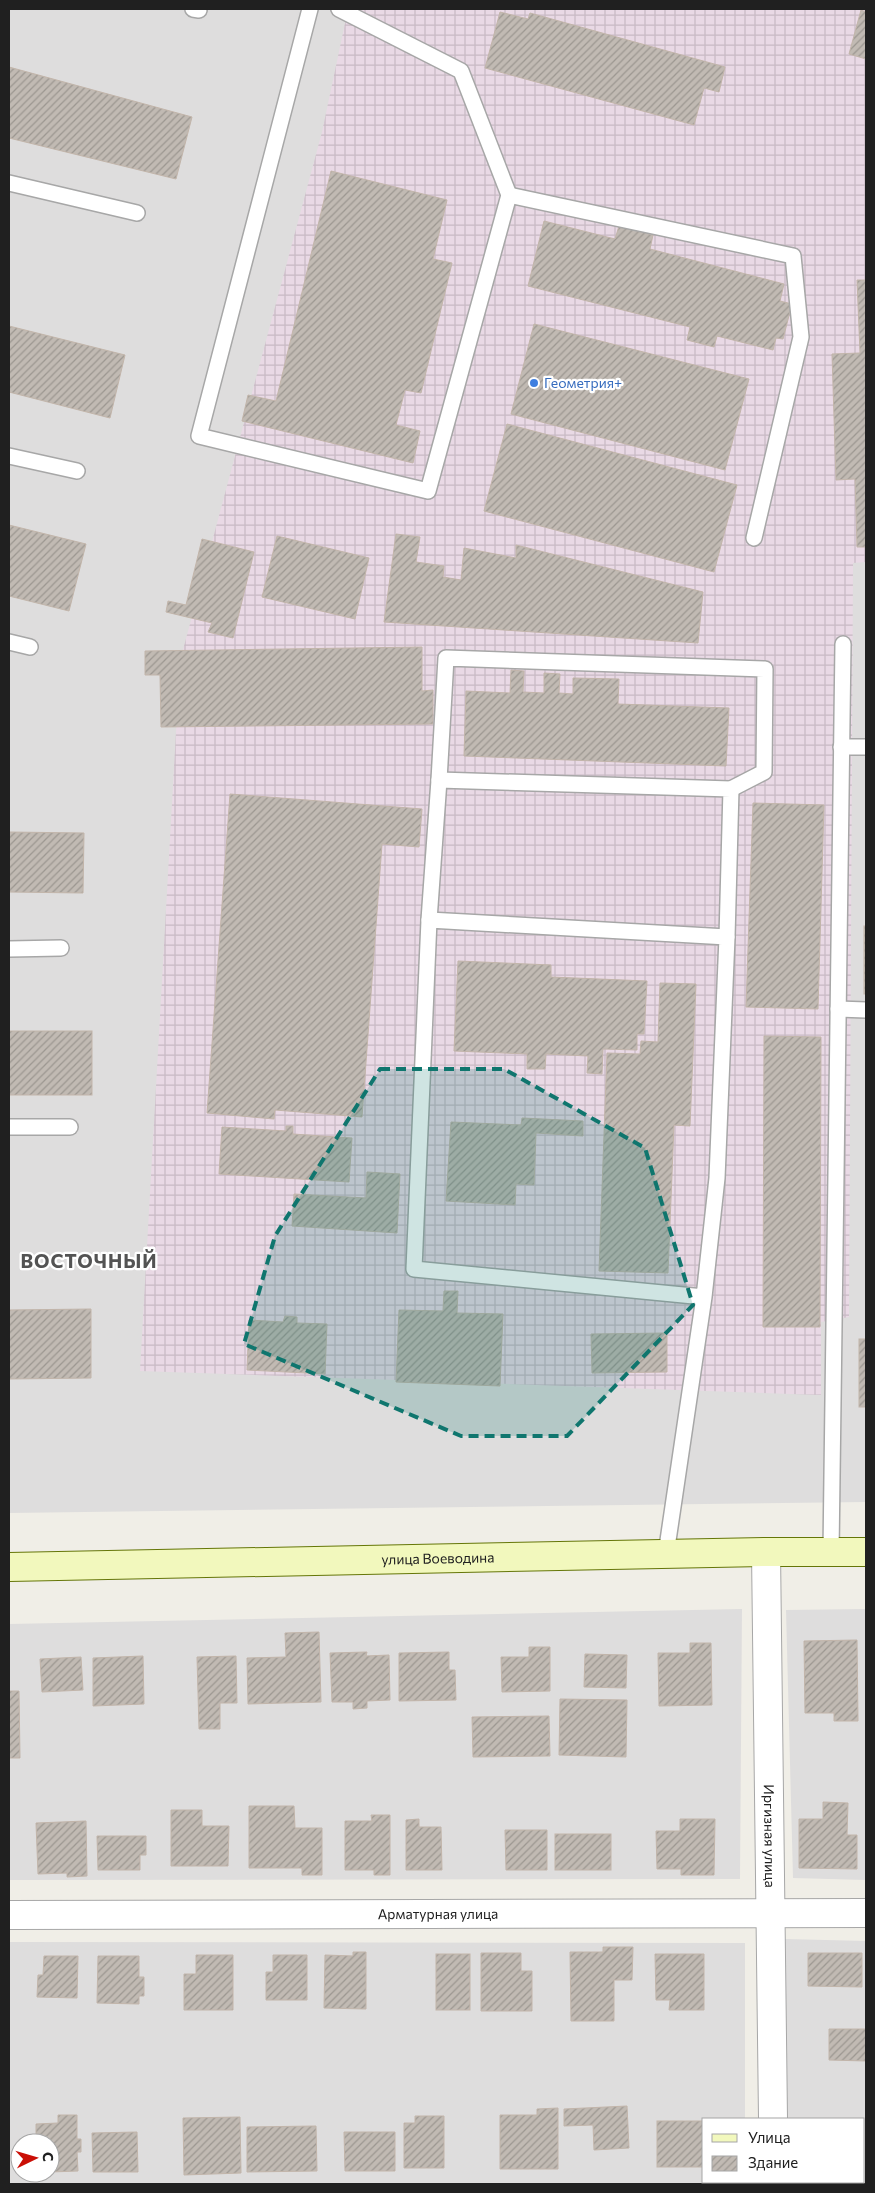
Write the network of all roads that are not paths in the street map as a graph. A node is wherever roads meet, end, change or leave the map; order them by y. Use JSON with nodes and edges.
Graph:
{"nodes":[{"id":1,"x":310,"y":9,"type":"edge"},
{"id":2,"x":338,"y":9,"type":"edge"},
{"id":3,"x":9,"y":183,"type":"edge"},
{"id":4,"x":509,"y":195,"type":"junction"},
{"id":5,"x":137,"y":213,"type":"dead end"},
{"id":6,"x":9,"y":456,"type":"edge"},
{"id":7,"x":77,"y":471,"type":"dead end"},
{"id":8,"x":754,"y":538,"type":"dead end"},
{"id":9,"x":9,"y":642,"type":"edge"},
{"id":10,"x":843,"y":644,"type":"dead end"},
{"id":11,"x":30,"y":647,"type":"dead end"},
{"id":12,"x":841,"y":747,"type":"junction"},
{"id":13,"x":866,"y":747,"type":"edge"},
{"id":14,"x":439,"y":780,"type":"junction"},
{"id":15,"x":732,"y":789,"type":"junction"},
{"id":16,"x":429,"y":920,"type":"junction"},
{"id":17,"x":727,"y":937,"type":"junction"},
{"id":18,"x":61,"y":948,"type":"dead end"},
{"id":19,"x":9,"y":949,"type":"edge"},
{"id":20,"x":838,"y":1009,"type":"junction"},
{"id":21,"x":866,"y":1010,"type":"edge"},
{"id":22,"x":9,"y":1126,"type":"edge"},
{"id":23,"x":70,"y":1127,"type":"dead end"},
{"id":24,"x":704,"y":1297,"type":"junction"},
{"id":25,"x":766,"y":1552,"type":"junction"},
{"id":26,"x":831,"y":1552,"type":"junction"},
{"id":27,"x":866,"y":1552,"type":"edge"},
{"id":28,"x":666,"y":1554,"type":"junction"},
{"id":29,"x":9,"y":1567,"type":"edge"},
{"id":30,"x":771,"y":1914,"type":"junction"},
{"id":31,"x":866,"y":1914,"type":"edge"},
{"id":32,"x":9,"y":1915,"type":"edge"},
{"id":33,"x":773,"y":2118,"type":"edge"}],
"edges":[{"from":1,"to":4,"type":"lane"},
{"from":2,"to":4,"type":"lane"},
{"from":3,"to":5,"type":"lane"},
{"from":4,"to":8,"type":"lane"},
{"from":6,"to":7,"type":"lane"},
{"from":9,"to":11,"type":"lane"},
{"from":10,"to":12,"type":"lane"},
{"from":12,"to":13,"type":"lane"},
{"from":12,"to":20,"type":"lane"},
{"from":14,"to":15,"type":"lane"},
{"from":14,"to":15,"type":"lane"},
{"from":14,"to":16,"type":"lane"},
{"from":15,"to":17,"type":"lane"},
{"from":16,"to":17,"type":"lane"},
{"from":16,"to":24,"type":"lane"},
{"from":17,"to":24,"type":"lane"},
{"from":18,"to":19,"type":"lane"},
{"from":20,"to":21,"type":"lane"},
{"from":20,"to":26,"type":"lane"},
{"from":22,"to":23,"type":"lane"},
{"from":24,"to":28,"type":"lane"},
{"from":25,"to":26,"type":"street","name":"улица Воеводина"},
{"from":25,"to":28,"type":"street","name":"улица Воеводина"},
{"from":25,"to":30,"type":"street","name":"Иргизная улица"},
{"from":26,"to":27,"type":"street","name":"улица Воеводина"},
{"from":28,"to":29,"type":"street","name":"улица Воеводина"},
{"from":30,"to":31,"type":"street","name":"Арматурная улица"},
{"from":30,"to":32,"type":"street","name":"Арматурная улица"},
{"from":30,"to":33,"type":"street","name":"Иргизная улица"}]}
